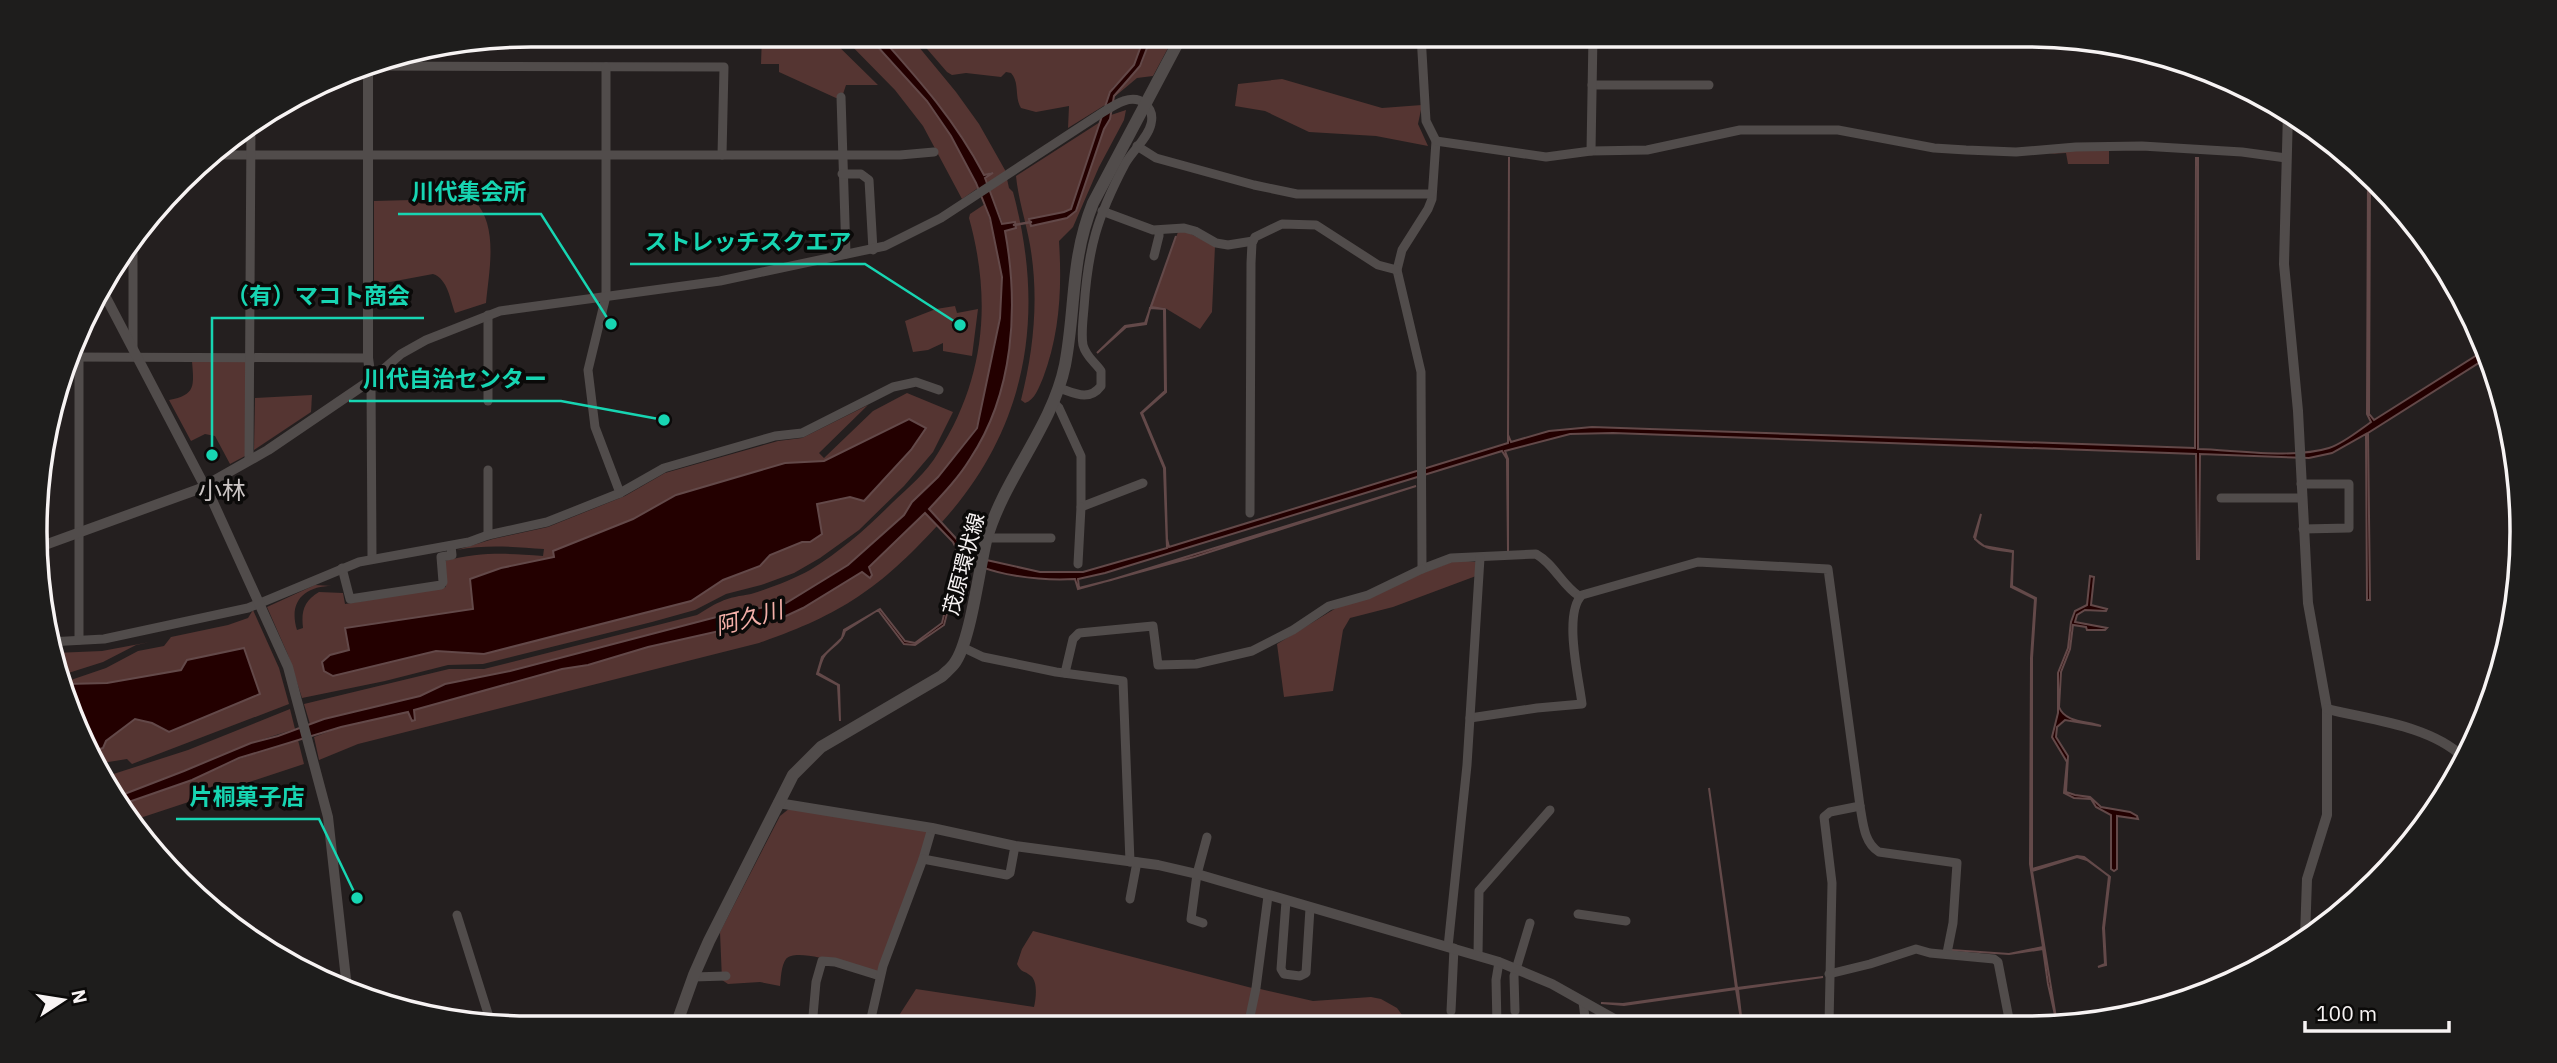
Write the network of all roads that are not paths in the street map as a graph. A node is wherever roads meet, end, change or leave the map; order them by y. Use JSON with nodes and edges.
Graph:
{"nodes":[{"id":1,"x":1176,"y":47,"type":"edge"},
{"id":2,"x":1422,"y":47,"type":"edge"},
{"id":3,"x":1593,"y":47,"type":"edge"},
{"id":4,"x":402,"y":65,"type":"edge"},
{"id":5,"x":606,"y":67,"type":"junction"},
{"id":6,"x":366,"y":77,"type":"edge"},
{"id":7,"x":1592,"y":85,"type":"junction"},
{"id":8,"x":1709,"y":85,"type":"dead end"},
{"id":9,"x":841,"y":97,"type":"dead end"},
{"id":10,"x":2287,"y":124,"type":"edge"},
{"id":11,"x":251,"y":137,"type":"edge"},
{"id":12,"x":1436,"y":141,"type":"junction"},
{"id":13,"x":1131,"y":144,"type":"junction"},
{"id":14,"x":1591,"y":151,"type":"junction"},
{"id":15,"x":933,"y":152,"type":"dead end"},
{"id":16,"x":369,"y":154,"type":"junction"},
{"id":17,"x":227,"y":155,"type":"edge"},
{"id":18,"x":251,"y":155,"type":"junction"},
{"id":19,"x":606,"y":155,"type":"junction"},
{"id":20,"x":722,"y":155,"type":"junction"},
{"id":21,"x":841,"y":155,"type":"junction"},
{"id":22,"x":2286,"y":158,"type":"junction"},
{"id":23,"x":842,"y":174,"type":"junction"},
{"id":24,"x":1431,"y":194,"type":"junction"},
{"id":25,"x":1102,"y":211,"type":"junction"},
{"id":26,"x":1159,"y":231,"type":"junction"},
{"id":27,"x":1253,"y":241,"type":"junction"},
{"id":28,"x":873,"y":250,"type":"junction"},
{"id":29,"x":846,"y":254,"type":"junction"},
{"id":30,"x":133,"y":256,"type":"edge"},
{"id":31,"x":1154,"y":256,"type":"dead end"},
{"id":32,"x":1397,"y":270,"type":"junction"},
{"id":33,"x":606,"y":296,"type":"junction"},
{"id":34,"x":107,"y":299,"type":"edge"},
{"id":35,"x":488,"y":315,"type":"junction"},
{"id":36,"x":133,"y":347,"type":"junction"},
{"id":37,"x":251,"y":357,"type":"junction"},
{"id":38,"x":79,"y":358,"type":"edge"},
{"id":39,"x":138,"y":358,"type":"junction"},
{"id":40,"x":368,"y":358,"type":"junction"},
{"id":41,"x":79,"y":360,"type":"edge"},
{"id":42,"x":371,"y":380,"type":"junction"},
{"id":43,"x":1059,"y":388,"type":"junction"},
{"id":44,"x":939,"y":390,"type":"dead end"},
{"id":45,"x":488,"y":401,"type":"dead end"},
{"id":46,"x":1053,"y":402,"type":"junction"},
{"id":47,"x":250,"y":460,"type":"junction"},
{"id":48,"x":488,"y":470,"type":"dead end"},
{"id":49,"x":1143,"y":483,"type":"dead end"},
{"id":50,"x":2301,"y":484,"type":"junction"},
{"id":51,"x":205,"y":486,"type":"junction"},
{"id":52,"x":620,"y":493,"type":"junction"},
{"id":53,"x":2221,"y":498,"type":"dead end"},
{"id":54,"x":2301,"y":498,"type":"junction"},
{"id":55,"x":1081,"y":507,"type":"junction"},
{"id":56,"x":1250,"y":513,"type":"dead end"},
{"id":57,"x":2303,"y":529,"type":"junction"},
{"id":58,"x":80,"y":534,"type":"junction"},
{"id":59,"x":488,"y":535,"type":"junction"},
{"id":60,"x":987,"y":538,"type":"junction"},
{"id":61,"x":1051,"y":538,"type":"dead end"},
{"id":62,"x":47,"y":544,"type":"edge"},
{"id":63,"x":450,"y":546,"type":"junction"},
{"id":64,"x":373,"y":558,"type":"junction"},
{"id":65,"x":1480,"y":558,"type":"junction"},
{"id":66,"x":1078,"y":564,"type":"dead end"},
{"id":67,"x":342,"y":568,"type":"junction"},
{"id":68,"x":1422,"y":569,"type":"junction"},
{"id":69,"x":1579,"y":596,"type":"junction"},
{"id":70,"x":260,"y":604,"type":"junction"},
{"id":71,"x":79,"y":640,"type":"junction"},
{"id":72,"x":60,"y":641,"type":"edge"},
{"id":73,"x":962,"y":646,"type":"junction"},
{"id":74,"x":1065,"y":673,"type":"junction"},
{"id":75,"x":2327,"y":709,"type":"junction"},
{"id":76,"x":1470,"y":718,"type":"junction"},
{"id":77,"x":2457,"y":752,"type":"edge"},
{"id":78,"x":778,"y":803,"type":"junction"},
{"id":79,"x":1860,"y":806,"type":"junction"},
{"id":80,"x":1550,"y":810,"type":"dead end"},
{"id":81,"x":932,"y":828,"type":"junction"},
{"id":82,"x":1207,"y":837,"type":"dead end"},
{"id":83,"x":1015,"y":846,"type":"junction"},
{"id":84,"x":923,"y":859,"type":"junction"},
{"id":85,"x":1133,"y":862,"type":"junction"},
{"id":86,"x":1197,"y":874,"type":"junction"},
{"id":87,"x":1268,"y":896,"type":"junction"},
{"id":88,"x":1130,"y":899,"type":"dead end"},
{"id":89,"x":1286,"y":901,"type":"junction"},
{"id":90,"x":1310,"y":908,"type":"junction"},
{"id":91,"x":1578,"y":914,"type":"dead end"},
{"id":92,"x":457,"y":915,"type":"dead end"},
{"id":93,"x":1626,"y":920,"type":"dead end"},
{"id":94,"x":1203,"y":923,"type":"dead end"},
{"id":95,"x":1530,"y":923,"type":"dead end"},
{"id":96,"x":2305,"y":927,"type":"edge"},
{"id":97,"x":1451,"y":948,"type":"junction"},
{"id":98,"x":1947,"y":953,"type":"junction"},
{"id":99,"x":1480,"y":956,"type":"junction"},
{"id":100,"x":1498,"y":961,"type":"junction"},
{"id":101,"x":1517,"y":968,"type":"junction"},
{"id":102,"x":1829,"y":974,"type":"junction"},
{"id":103,"x":693,"y":976,"type":"junction"},
{"id":104,"x":726,"y":976,"type":"dead end"},
{"id":105,"x":880,"y":976,"type":"junction"},
{"id":106,"x":346,"y":979,"type":"edge"},
{"id":107,"x":1583,"y":1002,"type":"junction"},
{"id":108,"x":1451,"y":1011,"type":"dead end"},
{"id":109,"x":1515,"y":1011,"type":"dead end"},
{"id":110,"x":486,"y":1014,"type":"edge"},
{"id":111,"x":679,"y":1016,"type":"edge"},
{"id":112,"x":813,"y":1016,"type":"edge"},
{"id":113,"x":871,"y":1016,"type":"edge"},
{"id":114,"x":1250,"y":1016,"type":"edge"},
{"id":115,"x":1497,"y":1016,"type":"edge"},
{"id":116,"x":1585,"y":1016,"type":"edge"},
{"id":117,"x":1609,"y":1016,"type":"edge"},
{"id":118,"x":1829,"y":1016,"type":"edge"},
{"id":119,"x":2008,"y":1016,"type":"edge"}],
"edges":[{"from":1,"to":13,"type":"main road","name":"茂原環状線"},
{"from":2,"to":12,"type":"street"},
{"from":3,"to":7,"type":"street"},
{"from":4,"to":5,"type":"street"},
{"from":5,"to":19,"type":"street"},
{"from":5,"to":20,"type":"street"},
{"from":6,"to":16,"type":"street"},
{"from":7,"to":8,"type":"street"},
{"from":7,"to":14,"type":"street"},
{"from":9,"to":21,"type":"street"},
{"from":10,"to":22,"type":"street"},
{"from":11,"to":18,"type":"street"},
{"from":12,"to":14,"type":"street"},
{"from":12,"to":24,"type":"street"},
{"from":13,"to":24,"type":"street"},
{"from":13,"to":25,"type":"street"},
{"from":13,"to":28,"type":"street"},
{"from":13,"to":43,"type":"main road","name":"茂原環状線"},
{"from":14,"to":22,"type":"street"},
{"from":15,"to":21,"type":"street"},
{"from":16,"to":18,"type":"street"},
{"from":16,"to":19,"type":"street"},
{"from":16,"to":40,"type":"street"},
{"from":17,"to":18,"type":"street"},
{"from":18,"to":37,"type":"street"},
{"from":19,"to":20,"type":"street"},
{"from":19,"to":33,"type":"street"},
{"from":20,"to":21,"type":"street"},
{"from":21,"to":23,"type":"street"},
{"from":22,"to":50,"type":"street"},
{"from":23,"to":28,"type":"street"},
{"from":23,"to":29,"type":"street"},
{"from":24,"to":32,"type":"street"},
{"from":25,"to":26,"type":"street"},
{"from":25,"to":43,"type":"street"},
{"from":26,"to":27,"type":"street"},
{"from":26,"to":31,"type":"street"},
{"from":27,"to":32,"type":"street"},
{"from":27,"to":56,"type":"street"},
{"from":28,"to":29,"type":"street"},
{"from":29,"to":33,"type":"street"},
{"from":30,"to":36,"type":"street"},
{"from":32,"to":68,"type":"street"},
{"from":33,"to":35,"type":"street"},
{"from":33,"to":52,"type":"street"},
{"from":34,"to":36,"type":"street"},
{"from":35,"to":42,"type":"street"},
{"from":35,"to":45,"type":"street"},
{"from":36,"to":39,"type":"street"},
{"from":37,"to":39,"type":"street"},
{"from":37,"to":40,"type":"street"},
{"from":37,"to":47,"type":"street"},
{"from":38,"to":39,"type":"street"},
{"from":39,"to":51,"type":"street"},
{"from":40,"to":42,"type":"street"},
{"from":41,"to":58,"type":"street"},
{"from":42,"to":47,"type":"street"},
{"from":42,"to":64,"type":"street"},
{"from":43,"to":46,"type":"main road","name":"茂原環状線"},
{"from":44,"to":52,"type":"street"},
{"from":46,"to":55,"type":"street"},
{"from":46,"to":60,"type":"main road","name":"茂原環状線"},
{"from":47,"to":51,"type":"street"},
{"from":48,"to":59,"type":"street"},
{"from":49,"to":55,"type":"street"},
{"from":50,"to":54,"type":"street"},
{"from":50,"to":57,"type":"street"},
{"from":51,"to":58,"type":"street"},
{"from":51,"to":70,"type":"street"},
{"from":52,"to":59,"type":"street"},
{"from":53,"to":54,"type":"street"},
{"from":54,"to":57,"type":"street"},
{"from":55,"to":66,"type":"street"},
{"from":57,"to":75,"type":"street"},
{"from":58,"to":62,"type":"street"},
{"from":58,"to":71,"type":"street"},
{"from":59,"to":63,"type":"street"},
{"from":60,"to":61,"type":"street"},
{"from":60,"to":73,"type":"main road","name":"茂原環状線"},
{"from":63,"to":64,"type":"street"},
{"from":63,"to":67,"type":"street"},
{"from":64,"to":67,"type":"street"},
{"from":65,"to":68,"type":"street"},
{"from":65,"to":69,"type":"street"},
{"from":65,"to":76,"type":"street"},
{"from":67,"to":70,"type":"street"},
{"from":68,"to":74,"type":"street"},
{"from":69,"to":76,"type":"street"},
{"from":69,"to":79,"type":"street"},
{"from":70,"to":71,"type":"street"},
{"from":70,"to":106,"type":"street"},
{"from":71,"to":72,"type":"street"},
{"from":73,"to":74,"type":"street"},
{"from":73,"to":78,"type":"main road","name":"茂原環状線"},
{"from":74,"to":85,"type":"street"},
{"from":75,"to":77,"type":"street"},
{"from":75,"to":96,"type":"street"},
{"from":76,"to":97,"type":"street"},
{"from":78,"to":81,"type":"street"},
{"from":78,"to":103,"type":"main road","name":"茂原環状線"},
{"from":79,"to":98,"type":"street"},
{"from":79,"to":102,"type":"street"},
{"from":80,"to":99,"type":"street"},
{"from":81,"to":83,"type":"street"},
{"from":81,"to":84,"type":"street"},
{"from":82,"to":86,"type":"street"},
{"from":83,"to":84,"type":"street"},
{"from":83,"to":85,"type":"street"},
{"from":84,"to":105,"type":"street"},
{"from":85,"to":86,"type":"street"},
{"from":85,"to":88,"type":"street"},
{"from":86,"to":87,"type":"street"},
{"from":86,"to":94,"type":"street"},
{"from":87,"to":89,"type":"street"},
{"from":87,"to":114,"type":"street"},
{"from":89,"to":90,"type":"street"},
{"from":89,"to":90,"type":"street"},
{"from":90,"to":97,"type":"street"},
{"from":91,"to":93,"type":"street"},
{"from":92,"to":110,"type":"street"},
{"from":95,"to":101,"type":"street"},
{"from":97,"to":99,"type":"street"},
{"from":97,"to":108,"type":"street"},
{"from":98,"to":102,"type":"street"},
{"from":98,"to":119,"type":"street"},
{"from":99,"to":100,"type":"street"},
{"from":100,"to":101,"type":"street"},
{"from":100,"to":115,"type":"street"},
{"from":101,"to":107,"type":"street"},
{"from":101,"to":109,"type":"street"},
{"from":102,"to":118,"type":"street"},
{"from":103,"to":104,"type":"street"},
{"from":103,"to":111,"type":"main road","name":"茂原環状線"},
{"from":105,"to":112,"type":"street"},
{"from":105,"to":113,"type":"street"},
{"from":107,"to":116,"type":"street"},
{"from":107,"to":117,"type":"street"}]}
